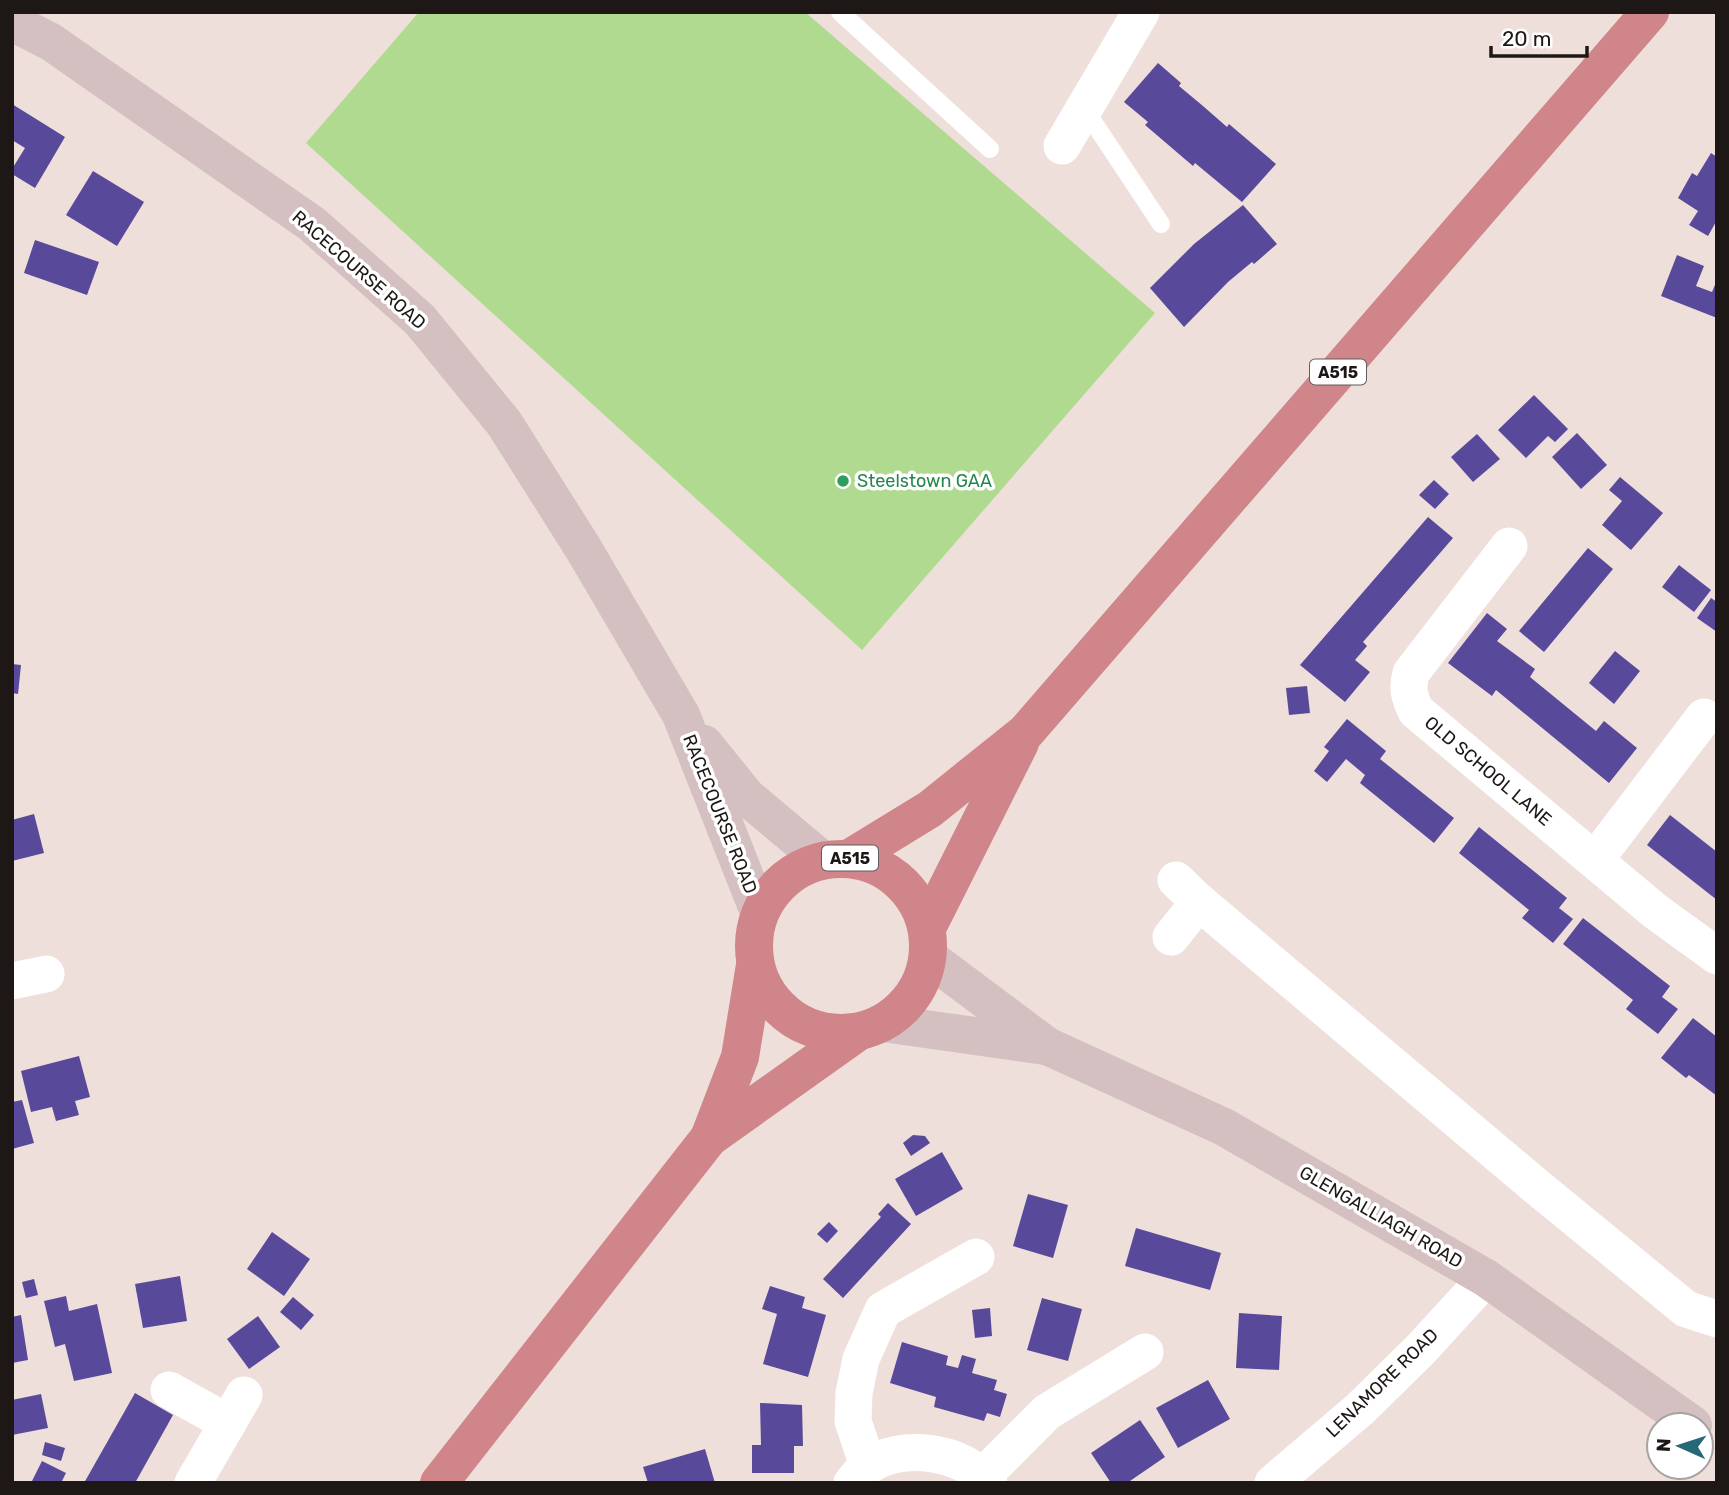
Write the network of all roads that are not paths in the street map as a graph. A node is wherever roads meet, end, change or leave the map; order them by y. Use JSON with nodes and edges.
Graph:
{"nodes":[{"id":1,"x":840,"y":12,"type":"edge"},
{"id":2,"x":1141,"y":12,"type":"edge"},
{"id":3,"x":1650,"y":12,"type":"edge"},
{"id":4,"x":12,"y":22,"type":"edge"},
{"id":5,"x":1084,"y":108,"type":"junction"},
{"id":6,"x":1062,"y":146,"type":"dead end"},
{"id":7,"x":990,"y":149,"type":"dead end"},
{"id":8,"x":1161,"y":224,"type":"dead end"},
{"id":9,"x":1509,"y":546,"type":"dead end"},
{"id":10,"x":681,"y":715,"type":"junction"},
{"id":11,"x":1704,"y":718,"type":"dead end"},
{"id":12,"x":1026,"y":732,"type":"junction"},
{"id":13,"x":836,"y":859,"type":"junction"},
{"id":14,"x":1594,"y":860,"type":"junction"},
{"id":15,"x":759,"y":912,"type":"junction"},
{"id":16,"x":1171,"y":937,"type":"dead end"},
{"id":17,"x":928,"y":942,"type":"junction"},
{"id":18,"x":1717,"y":956,"type":"edge"},
{"id":19,"x":755,"y":965,"type":"junction"},
{"id":20,"x":871,"y":1027,"type":"junction"},
{"id":21,"x":1048,"y":1046,"type":"junction"},
{"id":22,"x":709,"y":1138,"type":"junction"},
{"id":23,"x":976,"y":1257,"type":"dead end"},
{"id":24,"x":1486,"y":1278,"type":"junction"},
{"id":25,"x":1717,"y":1320,"type":"edge"},
{"id":26,"x":1145,"y":1352,"type":"dead end"},
{"id":27,"x":169,"y":1390,"type":"dead end"},
{"id":28,"x":1673,"y":1411,"type":"edge"},
{"id":29,"x":860,"y":1474,"type":"edge"},
{"id":30,"x":986,"y":1479,"type":"edge"},
{"id":31,"x":192,"y":1483,"type":"edge"},
{"id":32,"x":439,"y":1483,"type":"edge"},
{"id":33,"x":1273,"y":1483,"type":"edge"}],
"edges":[{"from":1,"to":7,"type":"lane"},
{"from":2,"to":5,"type":"street"},
{"from":3,"to":12,"type":"highway","number":"A515"},
{"from":4,"to":10,"type":"street","name":"RACECOURSE ROAD"},
{"from":5,"to":6,"type":"street"},
{"from":5,"to":8,"type":"lane"},
{"from":9,"to":14,"type":"street","name":"OLD SCHOOL LANE"},
{"from":10,"to":13,"type":"street","name":"RACECOURSE ROAD"},
{"from":10,"to":15,"type":"street","name":"RACECOURSE ROAD"},
{"from":11,"to":14,"type":"street"},
{"from":12,"to":13,"type":"highway","number":"A515"},
{"from":12,"to":17,"type":"highway","number":"A515"},
{"from":13,"to":15,"type":"highway","number":"A515"},
{"from":13,"to":17,"type":"highway","number":"A515"},
{"from":14,"to":18,"type":"street","name":"OLD SCHOOL LANE"},
{"from":15,"to":19,"type":"highway","number":"A515"},
{"from":16,"to":25,"type":"street"},
{"from":17,"to":20,"type":"highway","number":"A515"},
{"from":17,"to":21,"type":"street","name":"GLENGALLIAGH ROAD"},
{"from":19,"to":20,"type":"highway","number":"A515"},
{"from":19,"to":22,"type":"highway","number":"A515"},
{"from":20,"to":21,"type":"street","name":"GLENGALLIAGH ROAD"},
{"from":20,"to":22,"type":"highway","number":"A515"},
{"from":21,"to":24,"type":"street","name":"GLENGALLIAGH ROAD"},
{"from":22,"to":32,"type":"highway","number":"A515"},
{"from":23,"to":29,"type":"street"},
{"from":24,"to":28,"type":"street","name":"GLENGALLIAGH ROAD"},
{"from":24,"to":33,"type":"street","name":"LENAMORE ROAD"},
{"from":26,"to":30,"type":"street"},
{"from":27,"to":31,"type":"street"},
{"from":29,"to":30,"type":"street"}]}
